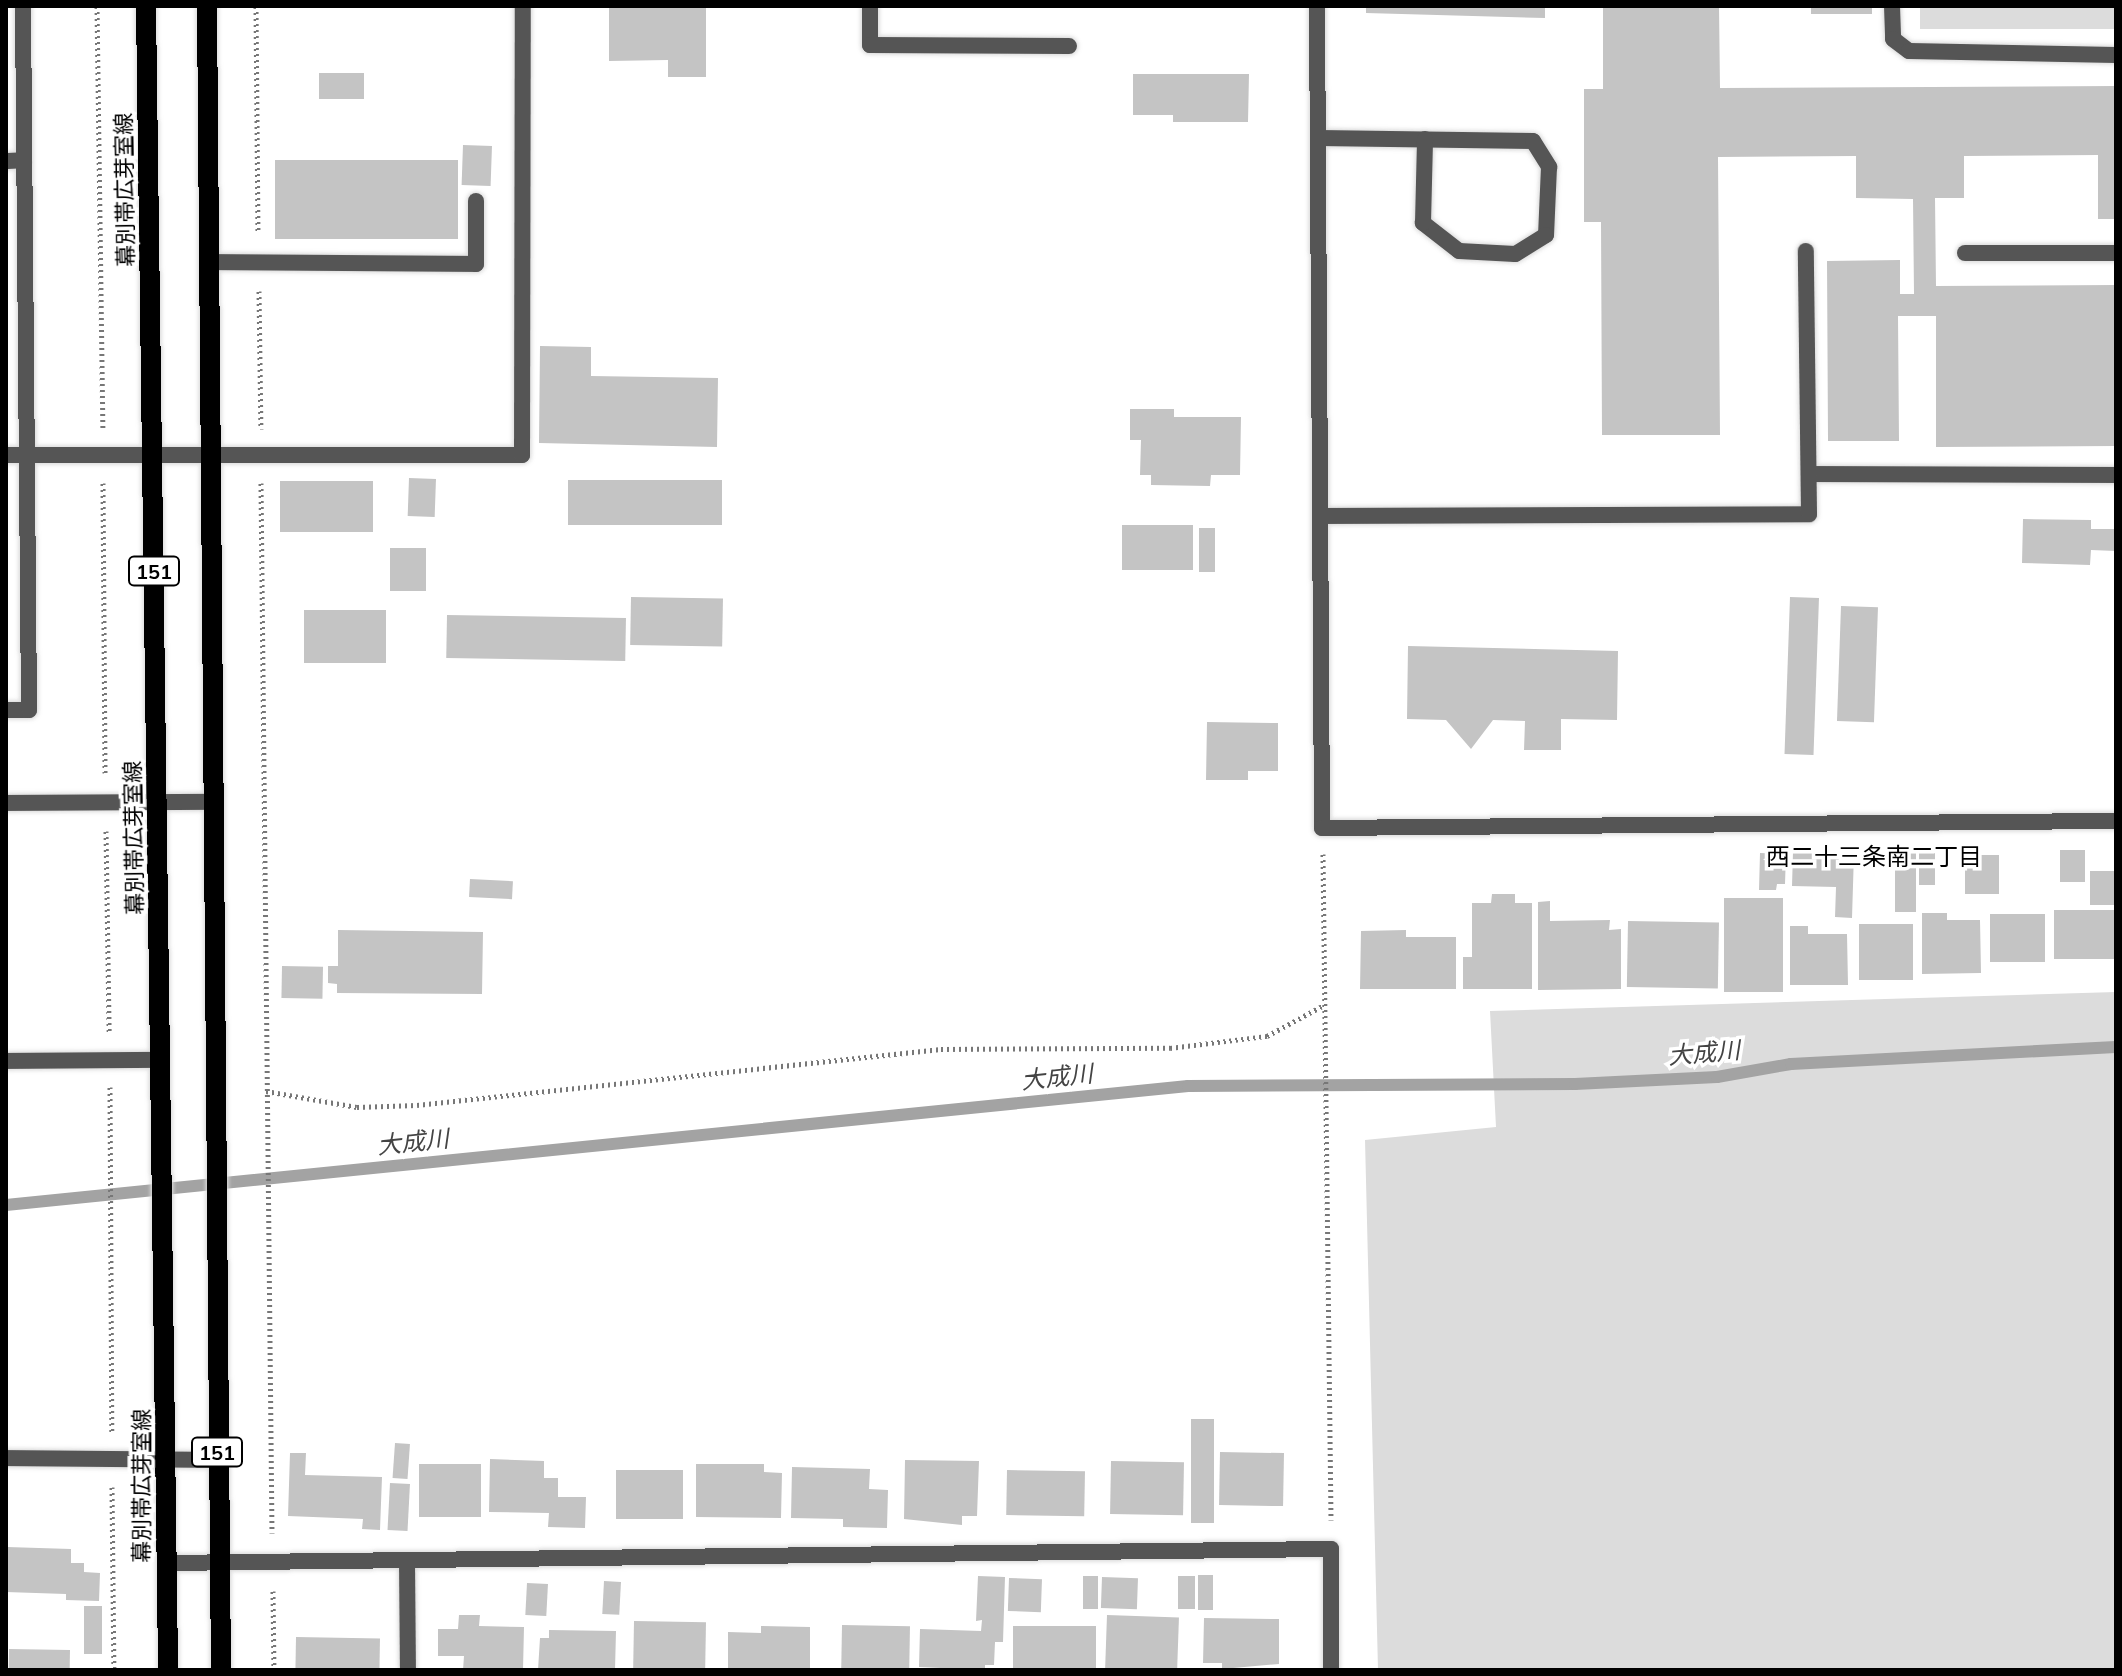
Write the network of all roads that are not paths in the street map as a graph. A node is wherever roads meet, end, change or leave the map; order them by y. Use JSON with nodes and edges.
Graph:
{"nodes":[{"id":1,"x":23,"y":6,"type":"edge"},
{"id":2,"x":146,"y":6,"type":"edge"},
{"id":3,"x":207,"y":6,"type":"edge"},
{"id":4,"x":523,"y":6,"type":"edge"},
{"id":5,"x":870,"y":6,"type":"edge"},
{"id":6,"x":1317,"y":6,"type":"edge"},
{"id":7,"x":1892,"y":6,"type":"edge"},
{"id":8,"x":1069,"y":46,"type":"dead end"},
{"id":9,"x":2116,"y":55,"type":"edge"},
{"id":10,"x":1319,"y":138,"type":"junction"},
{"id":11,"x":1425,"y":139,"type":"junction"},
{"id":12,"x":24,"y":160,"type":"junction"},
{"id":13,"x":6,"y":161,"type":"edge"},
{"id":14,"x":476,"y":201,"type":"dead end"},
{"id":15,"x":1806,"y":251,"type":"dead end"},
{"id":16,"x":1965,"y":253,"type":"dead end"},
{"id":17,"x":2116,"y":253,"type":"edge"},
{"id":18,"x":209,"y":262,"type":"junction"},
{"id":19,"x":27,"y":454,"type":"junction"},
{"id":20,"x":152,"y":454,"type":"junction"},
{"id":21,"x":210,"y":454,"type":"junction"},
{"id":22,"x":6,"y":455,"type":"edge"},
{"id":23,"x":1809,"y":474,"type":"junction"},
{"id":24,"x":2116,"y":475,"type":"edge"},
{"id":25,"x":1323,"y":516,"type":"junction"},
{"id":26,"x":6,"y":710,"type":"edge"},
{"id":27,"x":157,"y":802,"type":"junction"},
{"id":28,"x":213,"y":802,"type":"junction"},
{"id":29,"x":6,"y":803,"type":"edge"},
{"id":30,"x":2116,"y":821,"type":"edge"},
{"id":31,"x":161,"y":1060,"type":"junction"},
{"id":32,"x":6,"y":1061,"type":"edge"},
{"id":33,"x":6,"y":1458,"type":"edge"},
{"id":34,"x":167,"y":1459,"type":"junction"},
{"id":35,"x":217,"y":1460,"type":"junction"},
{"id":36,"x":407,"y":1561,"type":"junction"},
{"id":37,"x":166,"y":1563,"type":"junction"},
{"id":38,"x":219,"y":1563,"type":"junction"},
{"id":39,"x":168,"y":1670,"type":"edge"},
{"id":40,"x":221,"y":1670,"type":"edge"},
{"id":41,"x":408,"y":1670,"type":"edge"},
{"id":42,"x":1331,"y":1670,"type":"edge"}],
"edges":[{"from":1,"to":12,"type":"street"},
{"from":2,"to":20,"type":"main road","name":"幕別帯広芽室線","number":"151"},
{"from":3,"to":18,"type":"main road","number":"151"},
{"from":4,"to":21,"type":"street"},
{"from":5,"to":8,"type":"street"},
{"from":6,"to":10,"type":"street"},
{"from":7,"to":9,"type":"street"},
{"from":10,"to":11,"type":"street"},
{"from":10,"to":25,"type":"street"},
{"from":11,"to":11,"type":"street"},
{"from":12,"to":13,"type":"street"},
{"from":12,"to":19,"type":"street"},
{"from":14,"to":18,"type":"street"},
{"from":15,"to":23,"type":"street"},
{"from":16,"to":17,"type":"street"},
{"from":18,"to":21,"type":"main road","number":"151"},
{"from":19,"to":20,"type":"street"},
{"from":19,"to":22,"type":"street"},
{"from":19,"to":26,"type":"street"},
{"from":20,"to":21,"type":"street"},
{"from":20,"to":27,"type":"main road","name":"幕別帯広芽室線","number":"151"},
{"from":21,"to":28,"type":"main road","number":"151"},
{"from":23,"to":24,"type":"street"},
{"from":23,"to":25,"type":"street"},
{"from":25,"to":30,"type":"street"},
{"from":27,"to":28,"type":"street"},
{"from":27,"to":29,"type":"street"},
{"from":27,"to":31,"type":"main road","name":"幕別帯広芽室線","number":"151"},
{"from":28,"to":35,"type":"main road","number":"151"},
{"from":31,"to":32,"type":"street"},
{"from":31,"to":34,"type":"main road","name":"幕別帯広芽室線","number":"151"},
{"from":33,"to":34,"type":"street"},
{"from":34,"to":35,"type":"street"},
{"from":34,"to":37,"type":"main road","name":"幕別帯広芽室線","number":"151"},
{"from":35,"to":38,"type":"main road","number":"151"},
{"from":36,"to":38,"type":"street"},
{"from":36,"to":41,"type":"street"},
{"from":36,"to":42,"type":"street"},
{"from":37,"to":38,"type":"street"},
{"from":37,"to":39,"type":"main road","name":"幕別帯広芽室線","number":"151"},
{"from":38,"to":40,"type":"main road","number":"151"}]}
